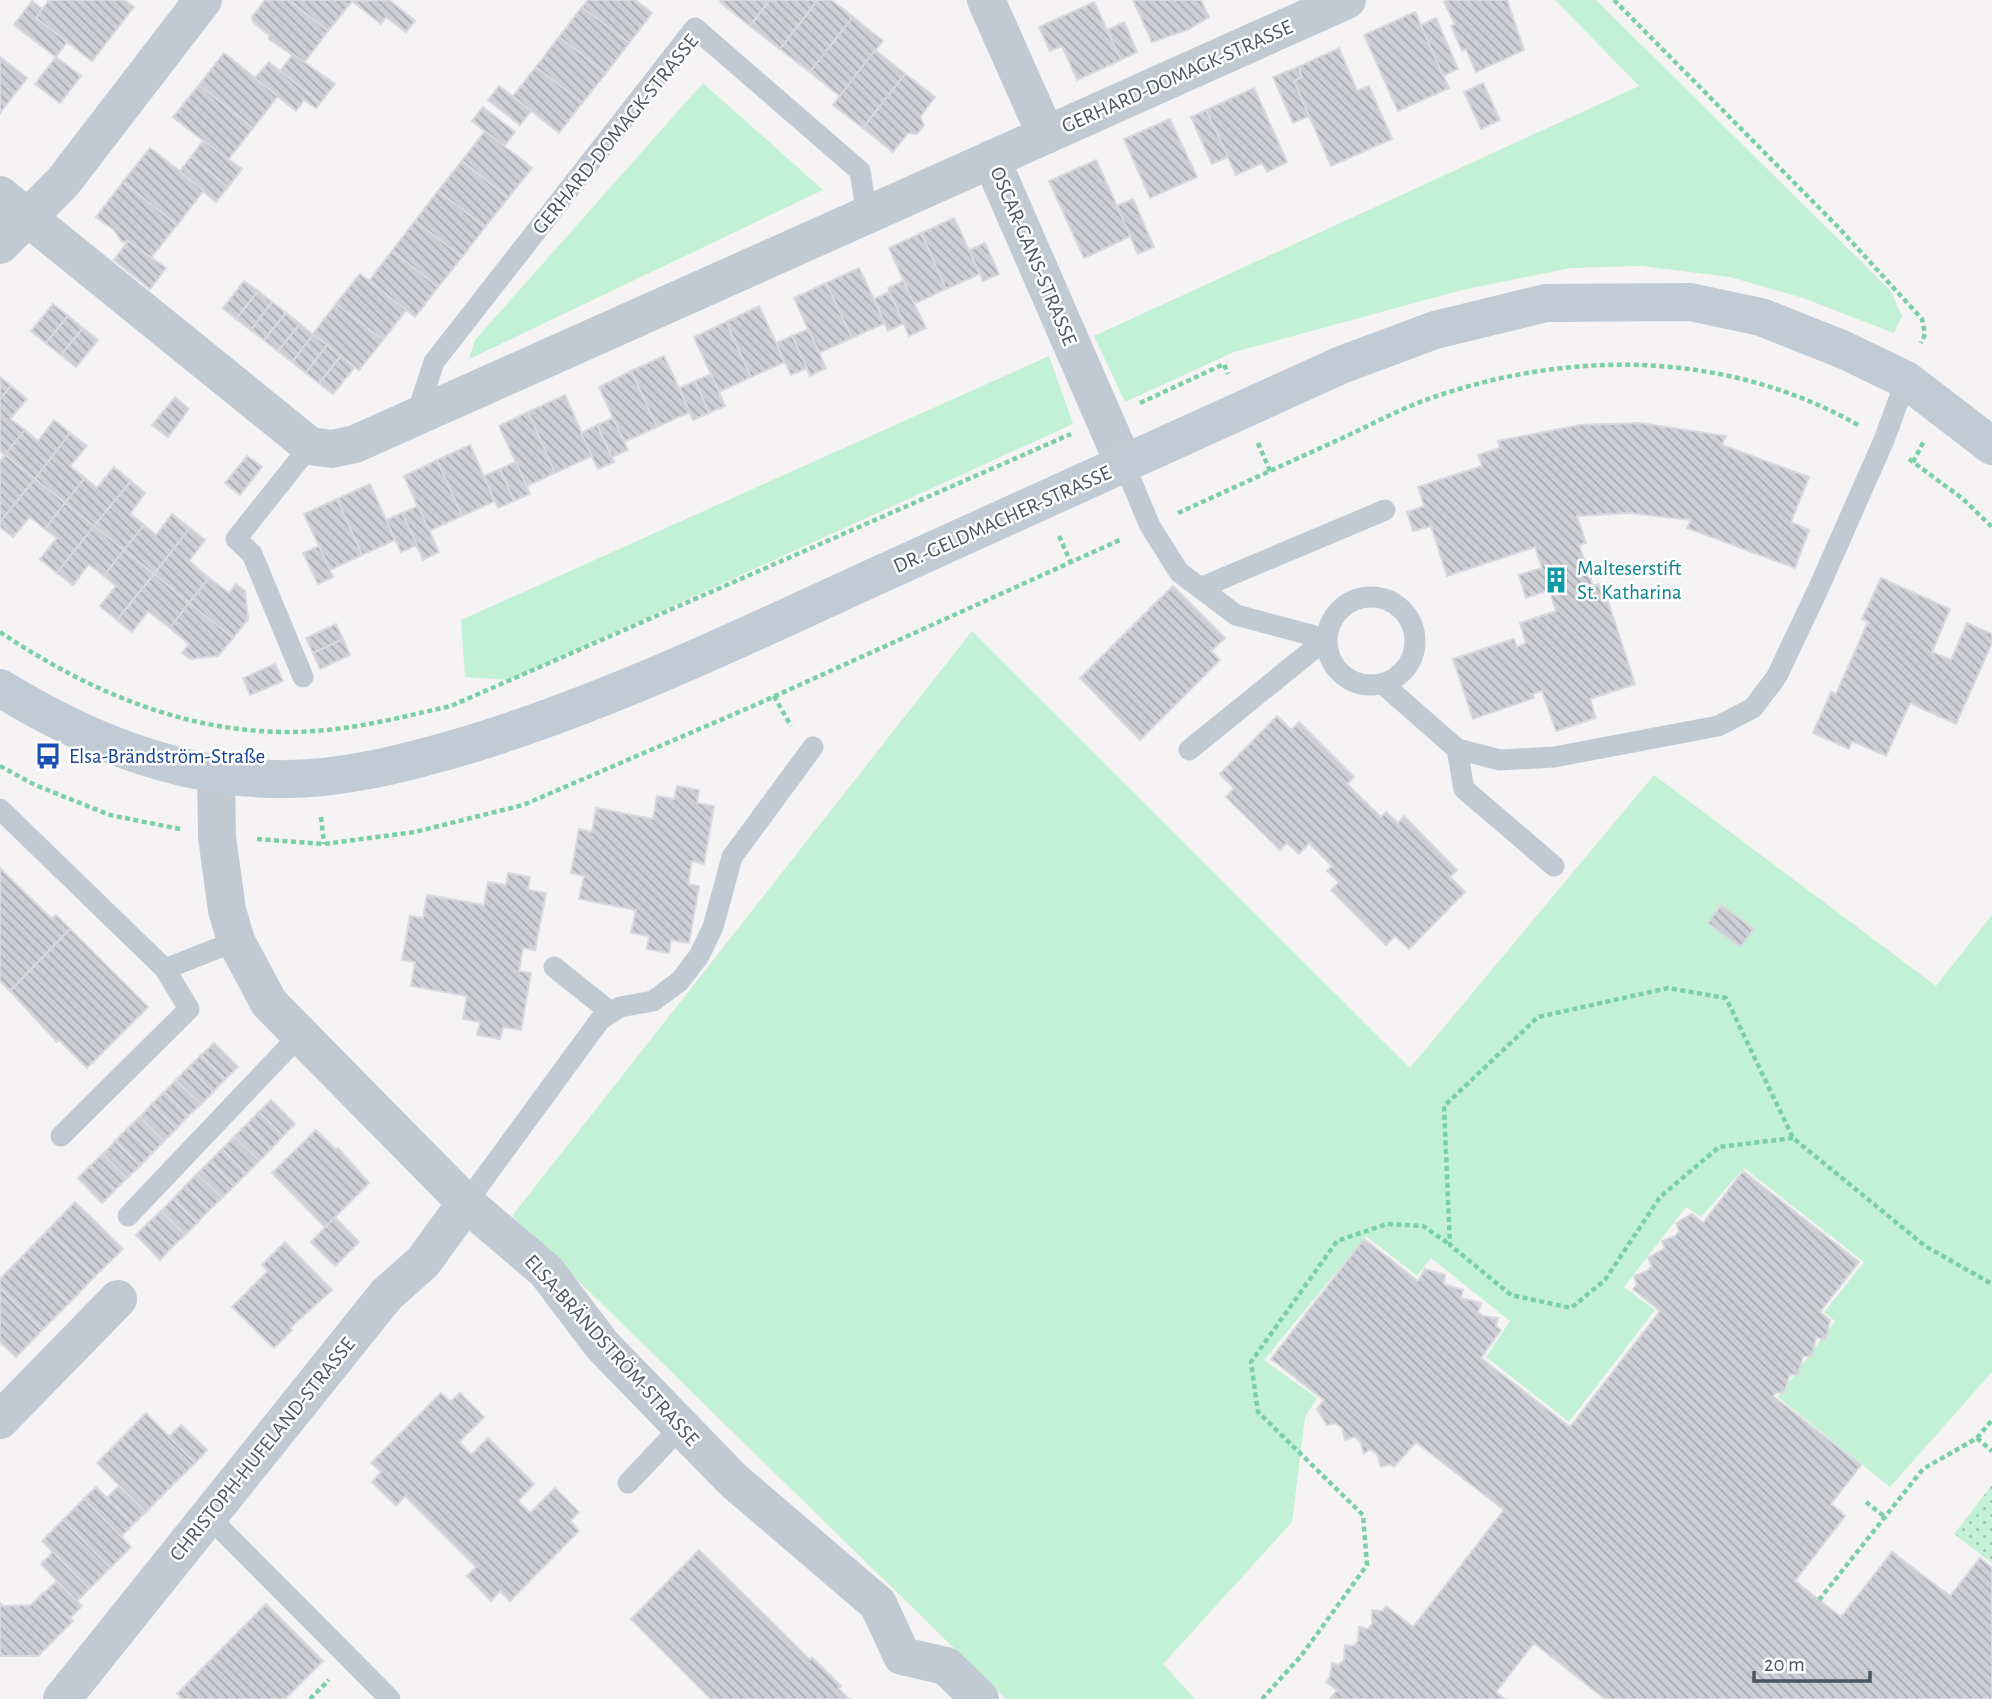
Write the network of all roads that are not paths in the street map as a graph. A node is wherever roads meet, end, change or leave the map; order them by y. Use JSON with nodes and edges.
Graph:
{"nodes":[{"id":1,"x":203,"y":0,"type":"edge"},
{"id":2,"x":986,"y":0,"type":"edge"},
{"id":3,"x":1347,"y":0,"type":"edge"},
{"id":4,"x":1046,"y":135,"type":"junction"},
{"id":5,"x":991,"y":159,"type":"junction"},
{"id":6,"x":14,"y":206,"type":"edge"},
{"id":7,"x":867,"y":215,"type":"junction"},
{"id":8,"x":0,"y":244,"type":"edge"},
{"id":9,"x":1906,"y":380,"type":"junction"},
{"id":10,"x":416,"y":417,"type":"junction"},
{"id":11,"x":310,"y":446,"type":"junction"},
{"id":12,"x":1992,"y":446,"type":"edge"},
{"id":13,"x":1124,"y":464,"type":"junction"},
{"id":14,"x":1385,"y":510,"type":"dead end"},
{"id":15,"x":1200,"y":588,"type":"junction"},
{"id":16,"x":1326,"y":639,"type":"junction"},
{"id":17,"x":303,"y":677,"type":"dead end"},
{"id":18,"x":1383,"y":684,"type":"junction"},
{"id":19,"x":0,"y":688,"type":"edge"},
{"id":20,"x":813,"y":747,"type":"dead end"},
{"id":21,"x":1457,"y":749,"type":"junction"},
{"id":22,"x":1189,"y":751,"type":"dead end"},
{"id":23,"x":216,"y":774,"type":"junction"},
{"id":24,"x":0,"y":809,"type":"edge"},
{"id":25,"x":1554,"y":866,"type":"dead end"},
{"id":26,"x":236,"y":941,"type":"junction"},
{"id":27,"x":554,"y":967,"type":"dead end"},
{"id":28,"x":165,"y":969,"type":"junction"},
{"id":29,"x":609,"y":1011,"type":"junction"},
{"id":30,"x":299,"y":1036,"type":"junction"},
{"id":31,"x":61,"y":1136,"type":"dead end"},
{"id":32,"x":466,"y":1203,"type":"junction"},
{"id":33,"x":128,"y":1216,"type":"dead end"},
{"id":34,"x":118,"y":1299,"type":"dead end"},
{"id":35,"x":0,"y":1420,"type":"edge"},
{"id":36,"x":680,"y":1428,"type":"junction"},
{"id":37,"x":628,"y":1483,"type":"dead end"},
{"id":38,"x":208,"y":1516,"type":"junction"},
{"id":39,"x":62,"y":1699,"type":"edge"},
{"id":40,"x":390,"y":1699,"type":"edge"},
{"id":41,"x":980,"y":1699,"type":"edge"}],
"edges":[{"from":1,"to":6,"type":"street"},
{"from":2,"to":4,"type":"street"},
{"from":3,"to":4,"type":"street","name":"GERHARD-DOMAGK-STRASSE"},
{"from":4,"to":5,"type":"street","name":"OSCAR-GANS-STRASSE"},
{"from":5,"to":7,"type":"street"},
{"from":5,"to":13,"type":"street","name":"OSCAR-GANS-STRASSE"},
{"from":6,"to":8,"type":"street"},
{"from":6,"to":11,"type":"street"},
{"from":7,"to":10,"type":"street"},
{"from":7,"to":10,"type":"lane","name":"GERHARD-DOMAGK-STRASSE"},
{"from":9,"to":12,"type":"street","name":"DR.-GELDMACHER-STRASSE"},
{"from":9,"to":13,"type":"street","name":"DR.-GELDMACHER-STRASSE"},
{"from":9,"to":21,"type":"lane"},
{"from":10,"to":11,"type":"street"},
{"from":11,"to":17,"type":"lane"},
{"from":13,"to":15,"type":"lane"},
{"from":13,"to":23,"type":"street","name":"DR.-GELDMACHER-STRASSE"},
{"from":14,"to":15,"type":"lane"},
{"from":15,"to":16,"type":"lane"},
{"from":16,"to":18,"type":"lane"},
{"from":16,"to":18,"type":"lane"},
{"from":16,"to":22,"type":"lane"},
{"from":18,"to":21,"type":"lane"},
{"from":19,"to":23,"type":"street","name":"DR.-GELDMACHER-STRASSE"},
{"from":20,"to":29,"type":"lane"},
{"from":21,"to":25,"type":"lane"},
{"from":23,"to":26,"type":"street","name":"ELSA-BRÄNDSTRÖM-STRASSE"},
{"from":24,"to":28,"type":"lane"},
{"from":26,"to":28,"type":"lane"},
{"from":26,"to":30,"type":"street","name":"ELSA-BRÄNDSTRÖM-STRASSE"},
{"from":27,"to":29,"type":"lane"},
{"from":28,"to":31,"type":"lane"},
{"from":29,"to":32,"type":"lane"},
{"from":30,"to":32,"type":"street","name":"ELSA-BRÄNDSTRÖM-STRASSE"},
{"from":30,"to":33,"type":"lane"},
{"from":32,"to":36,"type":"street","name":"ELSA-BRÄNDSTRÖM-STRASSE"},
{"from":32,"to":38,"type":"street","name":"CHRISTOPH-HUFELAND-STRASSE"},
{"from":34,"to":35,"type":"street"},
{"from":36,"to":37,"type":"lane"},
{"from":36,"to":41,"type":"street","name":"ELSA-BRÄNDSTRÖM-STRASSE"},
{"from":38,"to":39,"type":"street","name":"CHRISTOPH-HUFELAND-STRASSE"},
{"from":38,"to":40,"type":"lane"}]}
